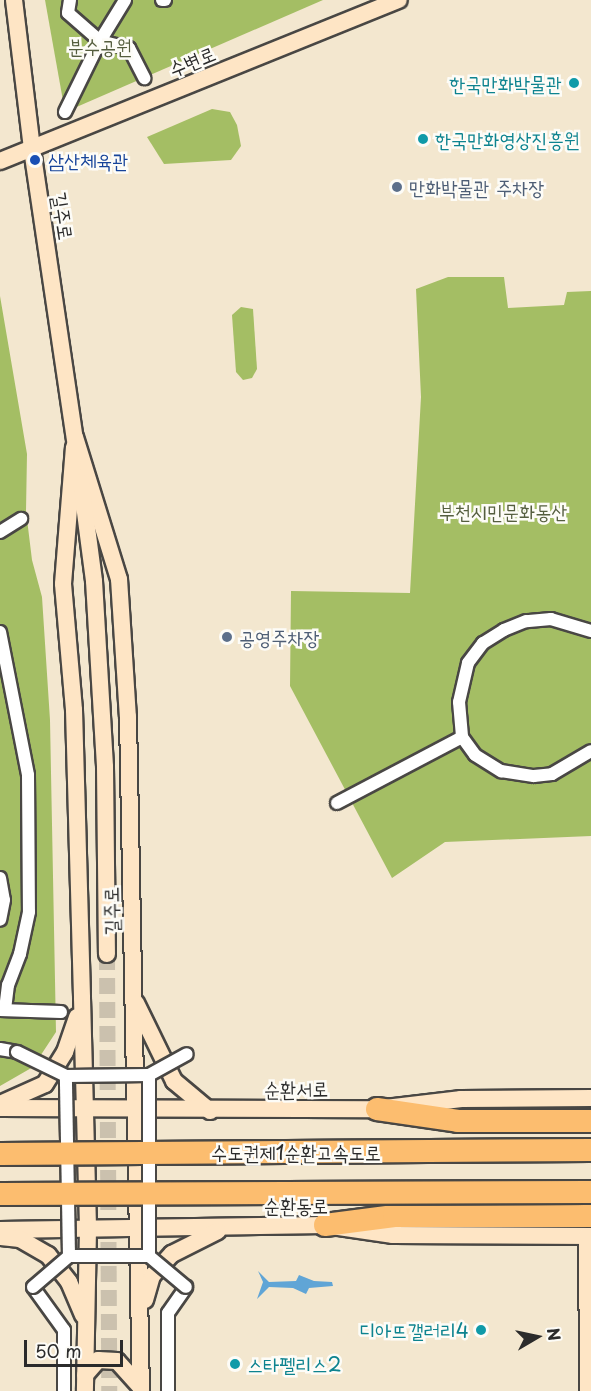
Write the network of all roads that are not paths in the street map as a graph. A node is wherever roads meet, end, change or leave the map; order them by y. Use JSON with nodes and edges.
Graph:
{"nodes":[{"id":1,"x":14,"y":0,"type":"edge"},
{"id":2,"x":70,"y":0,"type":"edge"},
{"id":3,"x":125,"y":0,"type":"edge"},
{"id":4,"x":399,"y":0,"type":"edge"},
{"id":5,"x":100,"y":40,"type":"junction"},
{"id":6,"x":144,"y":78,"type":"dead end"},
{"id":7,"x":65,"y":112,"type":"dead end"},
{"id":8,"x":32,"y":149,"type":"junction"},
{"id":9,"x":0,"y":160,"type":"edge"},
{"id":10,"x":75,"y":437,"type":"junction"},
{"id":11,"x":21,"y":519,"type":"dead end"},
{"id":12,"x":0,"y":532,"type":"edge"},
{"id":13,"x":591,"y":631,"type":"edge"},
{"id":14,"x":0,"y":632,"type":"edge"},
{"id":15,"x":462,"y":737,"type":"junction"},
{"id":16,"x":591,"y":751,"type":"edge"},
{"id":17,"x":337,"y":803,"type":"dead end"},
{"id":18,"x":0,"y":878,"type":"edge"},
{"id":19,"x":0,"y":920,"type":"edge"},
{"id":20,"x":107,"y":954,"type":"tunnel mouth"},
{"id":21,"x":4,"y":987,"type":"edge"},
{"id":22,"x":82,"y":998,"type":"junction"},
{"id":23,"x":134,"y":1000,"type":"junction"},
{"id":24,"x":2,"y":1010,"type":"edge"},
{"id":25,"x":61,"y":1012,"type":"dead end"},
{"id":26,"x":0,"y":1049,"type":"edge"},
{"id":27,"x":187,"y":1054,"type":"dead end"},
{"id":28,"x":149,"y":1075,"type":"junction"},
{"id":29,"x":66,"y":1076,"type":"junction"},
{"id":30,"x":591,"y":1098,"type":"edge"},
{"id":31,"x":0,"y":1106,"type":"edge"},
{"id":32,"x":377,"y":1109,"type":"junction"},
{"id":33,"x":85,"y":1111,"type":"junction"},
{"id":34,"x":136,"y":1111,"type":"junction"},
{"id":35,"x":210,"y":1111,"type":"junction"},
{"id":36,"x":591,"y":1121,"type":"edge"},
{"id":37,"x":591,"y":1150,"type":"edge"},
{"id":38,"x":0,"y":1154,"type":"edge"},
{"id":39,"x":591,"y":1192,"type":"edge"},
{"id":40,"x":0,"y":1194,"type":"edge"},
{"id":41,"x":325,"y":1225,"type":"junction"},
{"id":42,"x":230,"y":1227,"type":"junction"},
{"id":43,"x":138,"y":1228,"type":"junction"},
{"id":44,"x":88,"y":1229,"type":"junction"},
{"id":45,"x":0,"y":1230,"type":"edge"},
{"id":46,"x":590,"y":1230,"type":"edge"},
{"id":47,"x":0,"y":1237,"type":"edge"},
{"id":48,"x":69,"y":1256,"type":"junction"},
{"id":49,"x":149,"y":1256,"type":"junction"},
{"id":50,"x":140,"y":1320,"type":"junction"},
{"id":51,"x":85,"y":1322,"type":"junction"},
{"id":52,"x":85,"y":1383,"type":"edge"},
{"id":53,"x":141,"y":1390,"type":"edge"},
{"id":54,"x":64,"y":1391,"type":"edge"},
{"id":55,"x":168,"y":1391,"type":"edge"},
{"id":56,"x":588,"y":1391,"type":"edge"}],
"edges":[{"from":1,"to":8,"type":"street","name":"길주로"},
{"from":2,"to":5,"type":"street"},
{"from":3,"to":5,"type":"street"},
{"from":4,"to":8,"type":"street","name":"수변로"},
{"from":5,"to":6,"type":"street"},
{"from":5,"to":7,"type":"street"},
{"from":8,"to":9,"type":"street","name":"수변로"},
{"from":8,"to":10,"type":"street","name":"길주로"},
{"from":10,"to":20,"type":"street","name":"길주로"},
{"from":10,"to":22,"type":"street","name":"길주로"},
{"from":10,"to":23,"type":"street","name":"길주로"},
{"from":11,"to":12,"type":"street"},
{"from":13,"to":15,"type":"street"},
{"from":14,"to":21,"type":"street"},
{"from":15,"to":16,"type":"street"},
{"from":15,"to":17,"type":"street"},
{"from":18,"to":19,"type":"street"},
{"from":21,"to":24,"type":"street"},
{"from":22,"to":31,"type":"street"},
{"from":22,"to":33,"type":"street","name":"길주로"},
{"from":23,"to":34,"type":"street","name":"길주로"},
{"from":23,"to":35,"type":"street"},
{"from":24,"to":25,"type":"street"},
{"from":26,"to":29,"type":"street","bridge":true},
{"from":27,"to":28,"type":"street","bridge":true},
{"from":28,"to":29,"type":"street","bridge":true},
{"from":28,"to":49,"type":"street","bridge":true},
{"from":29,"to":48,"type":"street","bridge":true},
{"from":30,"to":32,"type":"street","name":"순환서로"},
{"from":31,"to":33,"type":"street","name":"순환서로"},
{"from":32,"to":35,"type":"street","name":"순환서로"},
{"from":32,"to":36,"type":"highway"},
{"from":33,"to":34,"type":"street","name":"순환서로"},
{"from":33,"to":44,"type":"street","name":"길주로"},
{"from":34,"to":35,"type":"street","name":"순환서로"},
{"from":34,"to":43,"type":"street","name":"길주로"},
{"from":37,"to":38,"type":"highway","name":"수도권제1순환고속도로","bridge":true},
{"from":39,"to":40,"type":"highway","name":"수도권제1순환고속도로","bridge":true},
{"from":41,"to":42,"type":"street","name":"순환동로"},
{"from":41,"to":46,"type":"street","name":"순환동로"},
{"from":41,"to":46,"type":"highway"},
{"from":42,"to":43,"type":"street","name":"순환동로"},
{"from":42,"to":50,"type":"street"},
{"from":43,"to":44,"type":"street","name":"순환동로"},
{"from":43,"to":50,"type":"street","name":"길주로"},
{"from":44,"to":45,"type":"street","name":"순환동로"},
{"from":44,"to":51,"type":"street","name":"길주로"},
{"from":46,"to":56,"type":"street"},
{"from":47,"to":51,"type":"street"},
{"from":48,"to":49,"type":"street","bridge":true},
{"from":48,"to":54,"type":"street","bridge":true},
{"from":49,"to":55,"type":"street","bridge":true},
{"from":50,"to":53,"type":"street","name":"길주로"},
{"from":51,"to":52,"type":"street","name":"길주로"},
{"from":52,"to":53,"type":"street"}]}
